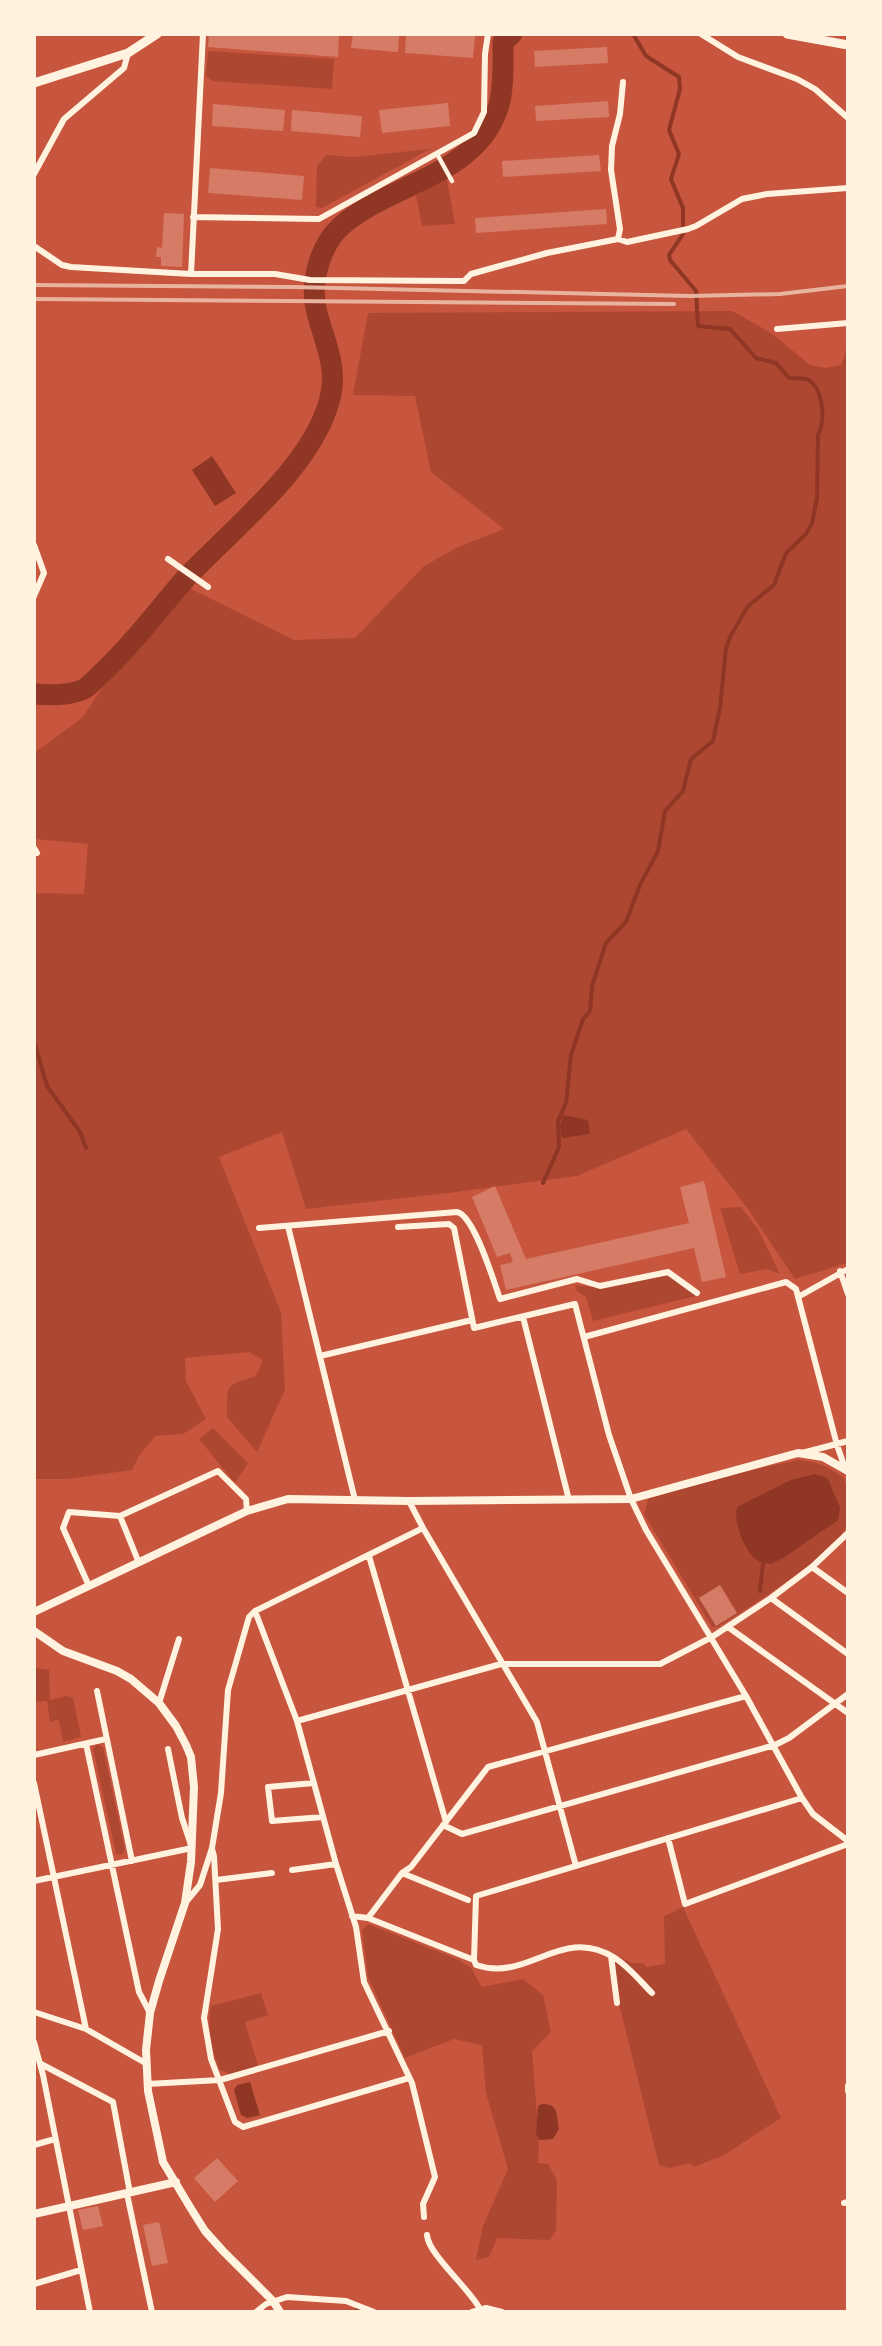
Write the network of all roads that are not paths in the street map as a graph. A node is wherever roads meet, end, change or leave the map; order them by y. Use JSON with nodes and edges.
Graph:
{"nodes":[{"id":1,"x":157,"y":34,"type":"edge"},
{"id":2,"x":203,"y":34,"type":"edge"},
{"id":3,"x":488,"y":34,"type":"edge"},
{"id":4,"x":701,"y":34,"type":"edge"},
{"id":5,"x":787,"y":34,"type":"edge"},
{"id":6,"x":848,"y":45,"type":"edge"},
{"id":7,"x":128,"y":53,"type":"junction"},
{"id":8,"x":623,"y":82,"type":"dead end"},
{"id":9,"x":34,"y":83,"type":"edge"},
{"id":10,"x":848,"y":118,"type":"edge"},
{"id":11,"x":437,"y":154,"type":"junction"},
{"id":12,"x":34,"y":174,"type":"edge"},
{"id":13,"x":452,"y":181,"type":"dead end"},
{"id":14,"x":848,"y":188,"type":"edge"},
{"id":15,"x":193,"y":217,"type":"junction"},
{"id":16,"x":618,"y":239,"type":"junction"},
{"id":17,"x":34,"y":246,"type":"edge"},
{"id":18,"x":191,"y":274,"type":"junction"},
{"id":19,"x":848,"y":323,"type":"edge"},
{"id":20,"x":777,"y":329,"type":"dead end"},
{"id":21,"x":34,"y":545,"type":"edge"},
{"id":22,"x":168,"y":559,"type":"dead end"},
{"id":23,"x":43,"y":568,"type":"junction"},
{"id":24,"x":34,"y":573,"type":"edge"},
{"id":25,"x":208,"y":587,"type":"dead end"},
{"id":26,"x":34,"y":596,"type":"edge"},
{"id":27,"x":288,"y":1226,"type":"junction"},
{"id":28,"x":398,"y":1227,"type":"dead end"},
{"id":29,"x":260,"y":1228,"type":"dead end"},
{"id":30,"x":848,"y":1269,"type":"edge"},
{"id":31,"x":840,"y":1271,"type":"junction"},
{"id":32,"x":697,"y":1293,"type":"dead end"},
{"id":33,"x":848,"y":1294,"type":"edge"},
{"id":34,"x":798,"y":1297,"type":"junction"},
{"id":35,"x":523,"y":1317,"type":"junction"},
{"id":36,"x":472,"y":1320,"type":"junction"},
{"id":37,"x":584,"y":1338,"type":"junction"},
{"id":38,"x":320,"y":1356,"type":"junction"},
{"id":39,"x":848,"y":1441,"type":"edge"},
{"id":40,"x":837,"y":1444,"type":"junction"},
{"id":41,"x":798,"y":1453,"type":"junction"},
{"id":42,"x":847,"y":1472,"type":"edge"},
{"id":43,"x":631,"y":1499,"type":"junction"},
{"id":44,"x":355,"y":1500,"type":"junction"},
{"id":45,"x":569,"y":1500,"type":"junction"},
{"id":46,"x":410,"y":1502,"type":"junction"},
{"id":47,"x":247,"y":1511,"type":"junction"},
{"id":48,"x":120,"y":1516,"type":"junction"},
{"id":49,"x":423,"y":1528,"type":"junction"},
{"id":50,"x":848,"y":1533,"type":"edge"},
{"id":51,"x":369,"y":1556,"type":"junction"},
{"id":52,"x":139,"y":1563,"type":"junction"},
{"id":53,"x":812,"y":1567,"type":"junction"},
{"id":54,"x":89,"y":1586,"type":"junction"},
{"id":55,"x":848,"y":1593,"type":"edge"},
{"id":56,"x":771,"y":1598,"type":"junction"},
{"id":57,"x":255,"y":1611,"type":"junction"},
{"id":58,"x":34,"y":1612,"type":"edge"},
{"id":59,"x":728,"y":1627,"type":"junction"},
{"id":60,"x":34,"y":1631,"type":"edge"},
{"id":61,"x":712,"y":1637,"type":"junction"},
{"id":62,"x":179,"y":1639,"type":"dead end"},
{"id":63,"x":848,"y":1654,"type":"edge"},
{"id":64,"x":501,"y":1664,"type":"junction"},
{"id":65,"x":408,"y":1690,"type":"junction"},
{"id":66,"x":97,"y":1691,"type":"dead end"},
{"id":67,"x":848,"y":1694,"type":"edge"},
{"id":68,"x":746,"y":1696,"type":"junction"},
{"id":69,"x":159,"y":1703,"type":"junction"},
{"id":70,"x":834,"y":1703,"type":"junction"},
{"id":71,"x":848,"y":1713,"type":"edge"},
{"id":72,"x":297,"y":1721,"type":"junction"},
{"id":73,"x":106,"y":1739,"type":"junction"},
{"id":74,"x":86,"y":1744,"type":"junction"},
{"id":75,"x":775,"y":1745,"type":"junction"},
{"id":76,"x":168,"y":1749,"type":"dead end"},
{"id":77,"x":545,"y":1752,"type":"junction"},
{"id":78,"x":34,"y":1755,"type":"edge"},
{"id":79,"x":314,"y":1783,"type":"junction"},
{"id":80,"x":34,"y":1784,"type":"edge"},
{"id":81,"x":802,"y":1798,"type":"junction"},
{"id":82,"x":559,"y":1806,"type":"junction"},
{"id":83,"x":323,"y":1817,"type":"junction"},
{"id":84,"x":444,"y":1823,"type":"junction"},
{"id":85,"x":668,"y":1838,"type":"junction"},
{"id":86,"x":848,"y":1842,"type":"edge"},
{"id":87,"x":192,"y":1848,"type":"junction"},
{"id":88,"x":212,"y":1848,"type":"junction"},
{"id":89,"x":132,"y":1861,"type":"junction"},
{"id":90,"x":336,"y":1864,"type":"junction"},
{"id":91,"x":113,"y":1865,"type":"junction"},
{"id":92,"x":576,"y":1866,"type":"junction"},
{"id":93,"x":292,"y":1870,"type":"dead end"},
{"id":94,"x":272,"y":1873,"type":"dead end"},
{"id":95,"x":402,"y":1873,"type":"junction"},
{"id":96,"x":54,"y":1877,"type":"junction"},
{"id":97,"x":216,"y":1880,"type":"junction"},
{"id":98,"x":34,"y":1881,"type":"edge"},
{"id":99,"x":468,"y":1900,"type":"dead end"},
{"id":100,"x":185,"y":1903,"type":"junction"},
{"id":101,"x":352,"y":1916,"type":"junction"},
{"id":102,"x":368,"y":1918,"type":"junction"},
{"id":103,"x":611,"y":1956,"type":"junction"},
{"id":104,"x":474,"y":1960,"type":"junction"},
{"id":105,"x":652,"y":1994,"type":"dead end"},
{"id":106,"x":617,"y":2003,"type":"dead end"},
{"id":107,"x":34,"y":2012,"type":"edge"},
{"id":108,"x":150,"y":2013,"type":"junction"},
{"id":109,"x":86,"y":2029,"type":"junction"},
{"id":110,"x":389,"y":2031,"type":"junction"},
{"id":111,"x":34,"y":2042,"type":"edge"},
{"id":112,"x":40,"y":2064,"type":"junction"},
{"id":113,"x":147,"y":2064,"type":"junction"},
{"id":114,"x":43,"y":2075,"type":"junction"},
{"id":115,"x":34,"y":2077,"type":"edge"},
{"id":116,"x":409,"y":2078,"type":"junction"},
{"id":117,"x":220,"y":2080,"type":"junction"},
{"id":118,"x":147,"y":2084,"type":"junction"},
{"id":119,"x":848,"y":2086,"type":"edge"},
{"id":120,"x":848,"y":2091,"type":"edge"},
{"id":121,"x":55,"y":2139,"type":"junction"},
{"id":122,"x":34,"y":2145,"type":"edge"},
{"id":123,"x":176,"y":2182,"type":"junction"},
{"id":124,"x":129,"y":2193,"type":"junction"},
{"id":125,"x":68,"y":2205,"type":"junction"},
{"id":126,"x":34,"y":2214,"type":"edge"},
{"id":127,"x":424,"y":2217,"type":"dead end"},
{"id":128,"x":427,"y":2235,"type":"dead end"},
{"id":129,"x":81,"y":2270,"type":"junction"},
{"id":130,"x":34,"y":2284,"type":"edge"},
{"id":131,"x":273,"y":2301,"type":"junction"},
{"id":132,"x":480,"y":2309,"type":"junction"},
{"id":133,"x":90,"y":2312,"type":"edge"},
{"id":134,"x":152,"y":2312,"type":"edge"},
{"id":135,"x":256,"y":2312,"type":"edge"},
{"id":136,"x":279,"y":2312,"type":"edge"},
{"id":137,"x":374,"y":2312,"type":"edge"},
{"id":138,"x":472,"y":2312,"type":"edge"},
{"id":139,"x":502,"y":2312,"type":"edge"}],
"edges":[{"from":1,"to":7,"type":"main road"},
{"from":2,"to":15,"type":"street"},
{"from":3,"to":11,"type":"street"},
{"from":4,"to":10,"type":"street"},
{"from":5,"to":6,"type":"main road"},
{"from":7,"to":9,"type":"main road"},
{"from":7,"to":12,"type":"street"},
{"from":8,"to":16,"type":"street"},
{"from":11,"to":13,"type":"street"},
{"from":11,"to":15,"type":"street"},
{"from":14,"to":16,"type":"street"},
{"from":15,"to":18,"type":"street"},
{"from":16,"to":18,"type":"street"},
{"from":17,"to":18,"type":"street"},
{"from":19,"to":20,"type":"street"},
{"from":21,"to":23,"type":"street"},
{"from":22,"to":25,"type":"street"},
{"from":23,"to":24,"type":"street"},
{"from":23,"to":26,"type":"street"},
{"from":27,"to":29,"type":"street"},
{"from":27,"to":32,"type":"street"},
{"from":27,"to":38,"type":"street"},
{"from":28,"to":36,"type":"street"},
{"from":30,"to":31,"type":"street"},
{"from":31,"to":33,"type":"street"},
{"from":31,"to":34,"type":"street"},
{"from":34,"to":37,"type":"street"},
{"from":34,"to":40,"type":"street"},
{"from":35,"to":36,"type":"street"},
{"from":35,"to":37,"type":"street"},
{"from":35,"to":45,"type":"street"},
{"from":36,"to":38,"type":"street"},
{"from":37,"to":43,"type":"street"},
{"from":38,"to":44,"type":"street"},
{"from":39,"to":40,"type":"street"},
{"from":40,"to":41,"type":"street"},
{"from":40,"to":42,"type":"street"},
{"from":41,"to":42,"type":"street"},
{"from":41,"to":43,"type":"street"},
{"from":43,"to":45,"type":"street"},
{"from":43,"to":61,"type":"street"},
{"from":44,"to":46,"type":"street"},
{"from":44,"to":47,"type":"street"},
{"from":45,"to":46,"type":"street"},
{"from":46,"to":49,"type":"street"},
{"from":47,"to":48,"type":"street"},
{"from":47,"to":52,"type":"street"},
{"from":48,"to":52,"type":"street"},
{"from":48,"to":54,"type":"street"},
{"from":49,"to":51,"type":"street"},
{"from":49,"to":64,"type":"street"},
{"from":50,"to":53,"type":"street"},
{"from":51,"to":57,"type":"street"},
{"from":51,"to":65,"type":"street"},
{"from":52,"to":54,"type":"street"},
{"from":53,"to":55,"type":"street"},
{"from":53,"to":56,"type":"street"},
{"from":54,"to":58,"type":"street"},
{"from":56,"to":59,"type":"street"},
{"from":56,"to":63,"type":"street"},
{"from":57,"to":72,"type":"street"},
{"from":57,"to":88,"type":"street"},
{"from":59,"to":61,"type":"street"},
{"from":59,"to":70,"type":"street"},
{"from":60,"to":69,"type":"street"},
{"from":61,"to":64,"type":"street"},
{"from":61,"to":68,"type":"street"},
{"from":62,"to":69,"type":"street"},
{"from":64,"to":65,"type":"street"},
{"from":64,"to":77,"type":"street"},
{"from":65,"to":72,"type":"street"},
{"from":65,"to":84,"type":"street"},
{"from":66,"to":73,"type":"street"},
{"from":67,"to":70,"type":"street"},
{"from":68,"to":75,"type":"street"},
{"from":68,"to":77,"type":"street"},
{"from":69,"to":87,"type":"street"},
{"from":70,"to":71,"type":"street"},
{"from":70,"to":75,"type":"street"},
{"from":72,"to":79,"type":"street"},
{"from":73,"to":74,"type":"street"},
{"from":73,"to":89,"type":"street"},
{"from":74,"to":78,"type":"street"},
{"from":74,"to":91,"type":"street"},
{"from":75,"to":81,"type":"street"},
{"from":75,"to":82,"type":"street"},
{"from":76,"to":87,"type":"street"},
{"from":77,"to":82,"type":"street"},
{"from":77,"to":84,"type":"street"},
{"from":79,"to":83,"type":"street"},
{"from":79,"to":83,"type":"street"},
{"from":80,"to":96,"type":"street"},
{"from":81,"to":85,"type":"street"},
{"from":81,"to":86,"type":"street"},
{"from":82,"to":84,"type":"street"},
{"from":82,"to":92,"type":"street"},
{"from":83,"to":90,"type":"street"},
{"from":84,"to":95,"type":"street"},
{"from":85,"to":86,"type":"street"},
{"from":85,"to":92,"type":"street"},
{"from":87,"to":89,"type":"street"},
{"from":87,"to":100,"type":"street"},
{"from":88,"to":97,"type":"street"},
{"from":88,"to":100,"type":"street"},
{"from":89,"to":91,"type":"street"},
{"from":90,"to":93,"type":"street"},
{"from":90,"to":101,"type":"street"},
{"from":91,"to":96,"type":"street"},
{"from":91,"to":108,"type":"street"},
{"from":92,"to":104,"type":"street"},
{"from":94,"to":97,"type":"street"},
{"from":95,"to":99,"type":"street"},
{"from":95,"to":102,"type":"street"},
{"from":96,"to":98,"type":"street"},
{"from":96,"to":109,"type":"street"},
{"from":97,"to":117,"type":"street"},
{"from":100,"to":108,"type":"street"},
{"from":101,"to":102,"type":"street"},
{"from":101,"to":110,"type":"street"},
{"from":102,"to":104,"type":"street"},
{"from":103,"to":104,"type":"street"},
{"from":103,"to":105,"type":"street"},
{"from":103,"to":106,"type":"street"},
{"from":107,"to":109,"type":"street"},
{"from":108,"to":113,"type":"street"},
{"from":109,"to":113,"type":"street"},
{"from":110,"to":116,"type":"street"},
{"from":110,"to":117,"type":"street"},
{"from":111,"to":112,"type":"street"},
{"from":112,"to":114,"type":"street"},
{"from":112,"to":124,"type":"street"},
{"from":113,"to":118,"type":"street"},
{"from":114,"to":115,"type":"street"},
{"from":114,"to":121,"type":"street"},
{"from":116,"to":117,"type":"street"},
{"from":116,"to":127,"type":"street"},
{"from":117,"to":118,"type":"street"},
{"from":118,"to":123,"type":"street"},
{"from":119,"to":120,"type":"street"},
{"from":121,"to":122,"type":"street"},
{"from":121,"to":125,"type":"street"},
{"from":123,"to":124,"type":"street"},
{"from":123,"to":131,"type":"street"},
{"from":124,"to":125,"type":"street"},
{"from":124,"to":134,"type":"street"},
{"from":125,"to":126,"type":"street"},
{"from":125,"to":129,"type":"street"},
{"from":128,"to":132,"type":"street"},
{"from":129,"to":130,"type":"street"},
{"from":129,"to":133,"type":"street"},
{"from":131,"to":135,"type":"street"},
{"from":131,"to":136,"type":"street"},
{"from":131,"to":137,"type":"street"},
{"from":132,"to":138,"type":"street"},
{"from":132,"to":139,"type":"street"}]}
